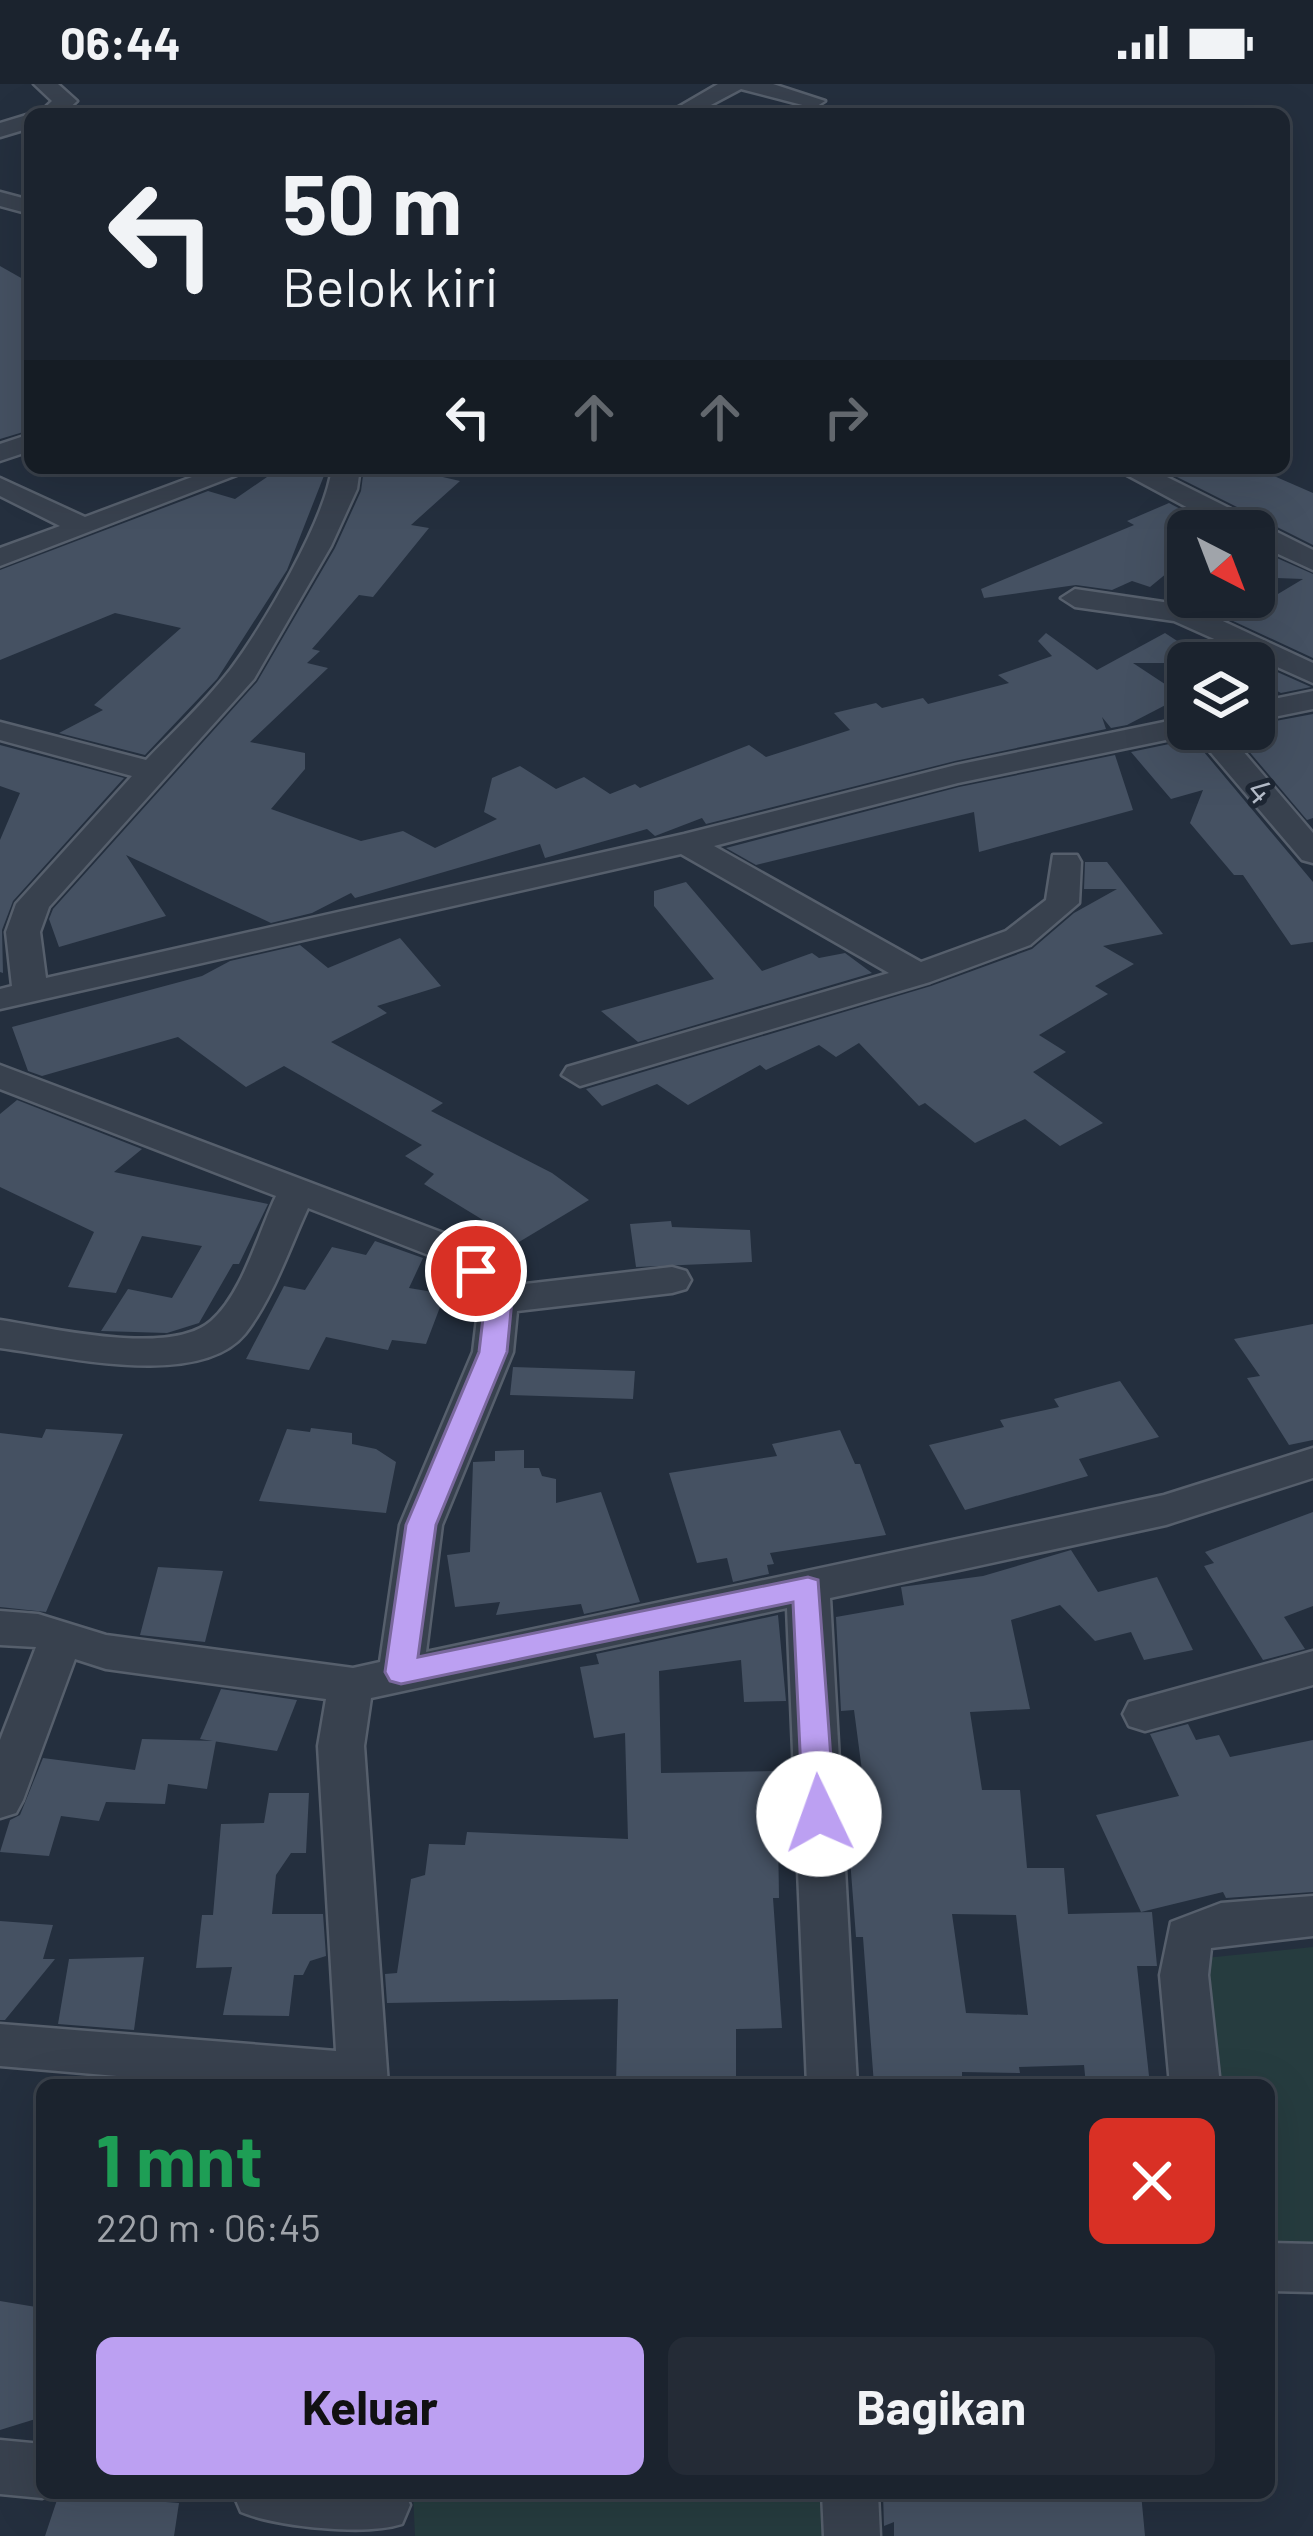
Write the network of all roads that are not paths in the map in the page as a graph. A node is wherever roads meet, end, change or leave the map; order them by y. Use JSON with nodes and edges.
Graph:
{"nodes":[{"id":1,"x":45,"y":84,"type":"edge"},
{"id":2,"x":734,"y":84,"type":"edge"},
{"id":3,"x":747,"y":84,"type":"edge"},
{"id":4,"x":57,"y":108,"type":"edge"},
{"id":5,"x":685,"y":108,"type":"edge"},
{"id":6,"x":801,"y":108,"type":"edge"},
{"id":7,"x":225,"y":474,"type":"edge"},
{"id":8,"x":345,"y":474,"type":"edge"},
{"id":9,"x":1139,"y":474,"type":"edge"},
{"id":10,"x":0,"y":486,"type":"edge"},
{"id":11,"x":1205,"y":510,"type":"edge"},
{"id":12,"x":85,"y":526,"type":"junction"},
{"id":13,"x":1275,"y":546,"type":"edge"},
{"id":14,"x":0,"y":558,"type":"edge"},
{"id":15,"x":1313,"y":561,"type":"edge"},
{"id":16,"x":1075,"y":598,"type":"dead end"},
{"id":17,"x":1167,"y":602,"type":"edge"},
{"id":18,"x":1212,"y":618,"type":"edge"},
{"id":19,"x":1313,"y":674,"type":"edge"},
{"id":20,"x":1313,"y":700,"type":"edge"},
{"id":21,"x":1275,"y":708,"type":"edge"},
{"id":22,"x":1167,"y":730,"type":"edge"},
{"id":23,"x":0,"y":731,"type":"edge"},
{"id":24,"x":1225,"y":750,"type":"edge"},
{"id":25,"x":154,"y":772,"type":"junction"},
{"id":26,"x":686,"y":843,"type":"junction"},
{"id":27,"x":1313,"y":853,"type":"edge"},
{"id":28,"x":1065,"y":862,"type":"dead end"},
{"id":29,"x":918,"y":975,"type":"junction"},
{"id":30,"x":15,"y":995,"type":"edge"},
{"id":31,"x":580,"y":1075,"type":"dead end"},
{"id":32,"x":0,"y":1076,"type":"edge"},
{"id":33,"x":299,"y":1188,"type":"junction"},
{"id":34,"x":672,"y":1280,"type":"dead end"},
{"id":35,"x":499,"y":1300,"type":"junction"},
{"id":36,"x":0,"y":1334,"type":"edge"},
{"id":37,"x":1313,"y":1463,"type":"edge"},
{"id":38,"x":808,"y":1588,"type":"junction"},
{"id":39,"x":0,"y":1628,"type":"edge"},
{"id":40,"x":60,"y":1641,"type":"junction"},
{"id":41,"x":1313,"y":1668,"type":"edge"},
{"id":42,"x":401,"y":1672,"type":"junction"},
{"id":43,"x":353,"y":1685,"type":"junction"},
{"id":44,"x":1145,"y":1714,"type":"dead end"},
{"id":45,"x":0,"y":1800,"type":"edge"},
{"id":46,"x":1313,"y":1916,"type":"edge"},
{"id":47,"x":0,"y":2045,"type":"edge"},
{"id":48,"x":352,"y":2079,"type":"edge"},
{"id":49,"x":362,"y":2079,"type":"edge"},
{"id":50,"x":832,"y":2079,"type":"edge"},
{"id":51,"x":1194,"y":2079,"type":"edge"},
{"id":52,"x":1275,"y":2267,"type":"edge"},
{"id":53,"x":1313,"y":2268,"type":"edge"},
{"id":54,"x":0,"y":2467,"type":"edge"},
{"id":55,"x":36,"y":2470,"type":"edge"},
{"id":56,"x":301,"y":2499,"type":"edge"},
{"id":57,"x":850,"y":2499,"type":"edge"},
{"id":58,"x":382,"y":2511,"type":"edge"},
{"id":59,"x":852,"y":2536,"type":"edge"}],
"edges":[{"from":1,"to":4,"type":"street"},
{"from":2,"to":5,"type":"street"},
{"from":3,"to":6,"type":"street"},
{"from":7,"to":12,"type":"street"},
{"from":8,"to":25,"type":"street"},
{"from":9,"to":11,"type":"street"},
{"from":10,"to":12,"type":"street"},
{"from":12,"to":14,"type":"street"},
{"from":13,"to":15,"type":"street"},
{"from":16,"to":17,"type":"street"},
{"from":18,"to":19,"type":"street"},
{"from":20,"to":21,"type":"street"},
{"from":22,"to":26,"type":"street"},
{"from":23,"to":25,"type":"street"},
{"from":24,"to":27,"type":"street","name":"4"},
{"from":25,"to":30,"type":"street"},
{"from":26,"to":29,"type":"street"},
{"from":26,"to":30,"type":"street"},
{"from":28,"to":29,"type":"street"},
{"from":29,"to":31,"type":"street"},
{"from":32,"to":33,"type":"street"},
{"from":33,"to":35,"type":"street"},
{"from":33,"to":36,"type":"street"},
{"from":34,"to":35,"type":"street"},
{"from":35,"to":42,"type":"street"},
{"from":37,"to":38,"type":"street"},
{"from":38,"to":42,"type":"street"},
{"from":38,"to":50,"type":"street"},
{"from":39,"to":40,"type":"street"},
{"from":40,"to":43,"type":"street"},
{"from":40,"to":45,"type":"street"},
{"from":41,"to":44,"type":"street"},
{"from":42,"to":43,"type":"street"},
{"from":43,"to":49,"type":"street"},
{"from":46,"to":51,"type":"street"},
{"from":47,"to":48,"type":"street"},
{"from":52,"to":53,"type":"street"},
{"from":54,"to":55,"type":"street"},
{"from":56,"to":58,"type":"street"},
{"from":57,"to":59,"type":"street"}]}
